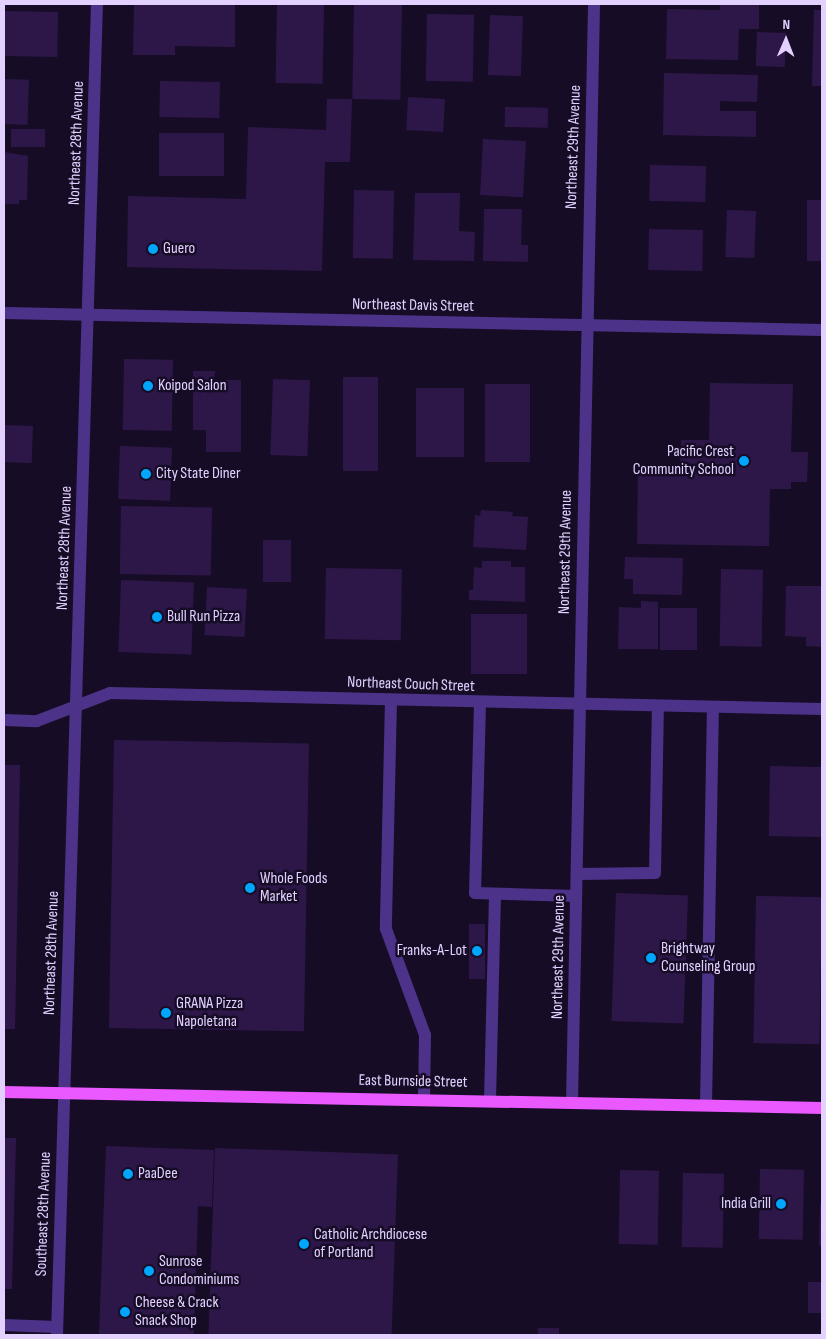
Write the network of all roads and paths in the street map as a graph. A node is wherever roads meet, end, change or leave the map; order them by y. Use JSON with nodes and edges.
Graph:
{"nodes":[{"id":1,"x":97,"y":4,"type":"edge"},
{"id":2,"x":594,"y":4,"type":"edge"},
{"id":3,"x":4,"y":313,"type":"edge"},
{"id":4,"x":88,"y":316,"type":"junction"},
{"id":5,"x":586,"y":326,"type":"junction"},
{"id":6,"x":822,"y":330,"type":"edge"},
{"id":7,"x":391,"y":700,"type":"junction"},
{"id":8,"x":480,"y":703,"type":"junction"},
{"id":9,"x":77,"y":705,"type":"junction"},
{"id":10,"x":580,"y":705,"type":"junction"},
{"id":11,"x":658,"y":706,"type":"junction"},
{"id":12,"x":713,"y":707,"type":"junction"},
{"id":13,"x":822,"y":709,"type":"edge"},
{"id":14,"x":4,"y":720,"type":"edge"},
{"id":15,"x":577,"y":874,"type":"junction"},
{"id":16,"x":495,"y":894,"type":"junction"},
{"id":17,"x":576,"y":896,"type":"junction"},
{"id":18,"x":4,"y":1092,"type":"edge"},
{"id":19,"x":64,"y":1093,"type":"junction"},
{"id":20,"x":424,"y":1099,"type":"junction"},
{"id":21,"x":490,"y":1100,"type":"junction"},
{"id":22,"x":572,"y":1102,"type":"junction"},
{"id":23,"x":706,"y":1105,"type":"junction"},
{"id":24,"x":822,"y":1108,"type":"edge"},
{"id":25,"x":4,"y":1325,"type":"edge"},
{"id":26,"x":57,"y":1331,"type":"edge"}],
"edges":[{"from":1,"to":4,"type":"street","name":"Northeast 28th Avenue"},
{"from":2,"to":5,"type":"street","name":"Northeast 29th Avenue"},
{"from":3,"to":4,"type":"street","name":"Northeast Davis Street"},
{"from":4,"to":5,"type":"street","name":"Northeast Davis Street"},
{"from":4,"to":9,"type":"street","name":"Northeast 28th Avenue"},
{"from":5,"to":6,"type":"street","name":"Northeast Davis Street"},
{"from":5,"to":10,"type":"street","name":"Northeast 29th Avenue"},
{"from":7,"to":8,"type":"street","name":"Northeast Couch Street"},
{"from":7,"to":9,"type":"street","name":"Northeast Couch Street"},
{"from":7,"to":20,"type":"street"},
{"from":8,"to":10,"type":"street","name":"Northeast Couch Street"},
{"from":8,"to":16,"type":"street"},
{"from":9,"to":14,"type":"street","name":"Northeast Couch Street"},
{"from":9,"to":19,"type":"street","name":"Northeast 28th Avenue"},
{"from":10,"to":11,"type":"street","name":"Northeast Couch Street"},
{"from":10,"to":15,"type":"street","name":"Northeast 29th Avenue"},
{"from":11,"to":12,"type":"street","name":"Northeast Couch Street"},
{"from":11,"to":15,"type":"street"},
{"from":12,"to":13,"type":"street","name":"Northeast Couch Street"},
{"from":12,"to":23,"type":"street"},
{"from":15,"to":17,"type":"street","name":"Northeast 29th Avenue"},
{"from":16,"to":17,"type":"street"},
{"from":16,"to":21,"type":"street"},
{"from":17,"to":22,"type":"street","name":"Northeast 29th Avenue"},
{"from":18,"to":19,"type":"main road","name":"East Burnside Street"},
{"from":19,"to":20,"type":"main road","name":"East Burnside Street"},
{"from":19,"to":26,"type":"street","name":"Southeast 28th Avenue"},
{"from":20,"to":21,"type":"main road","name":"East Burnside Street"},
{"from":21,"to":22,"type":"main road","name":"East Burnside Street"},
{"from":22,"to":23,"type":"main road","name":"East Burnside Street"},
{"from":23,"to":24,"type":"main road","name":"East Burnside Street"},
{"from":25,"to":26,"type":"street"}]}
